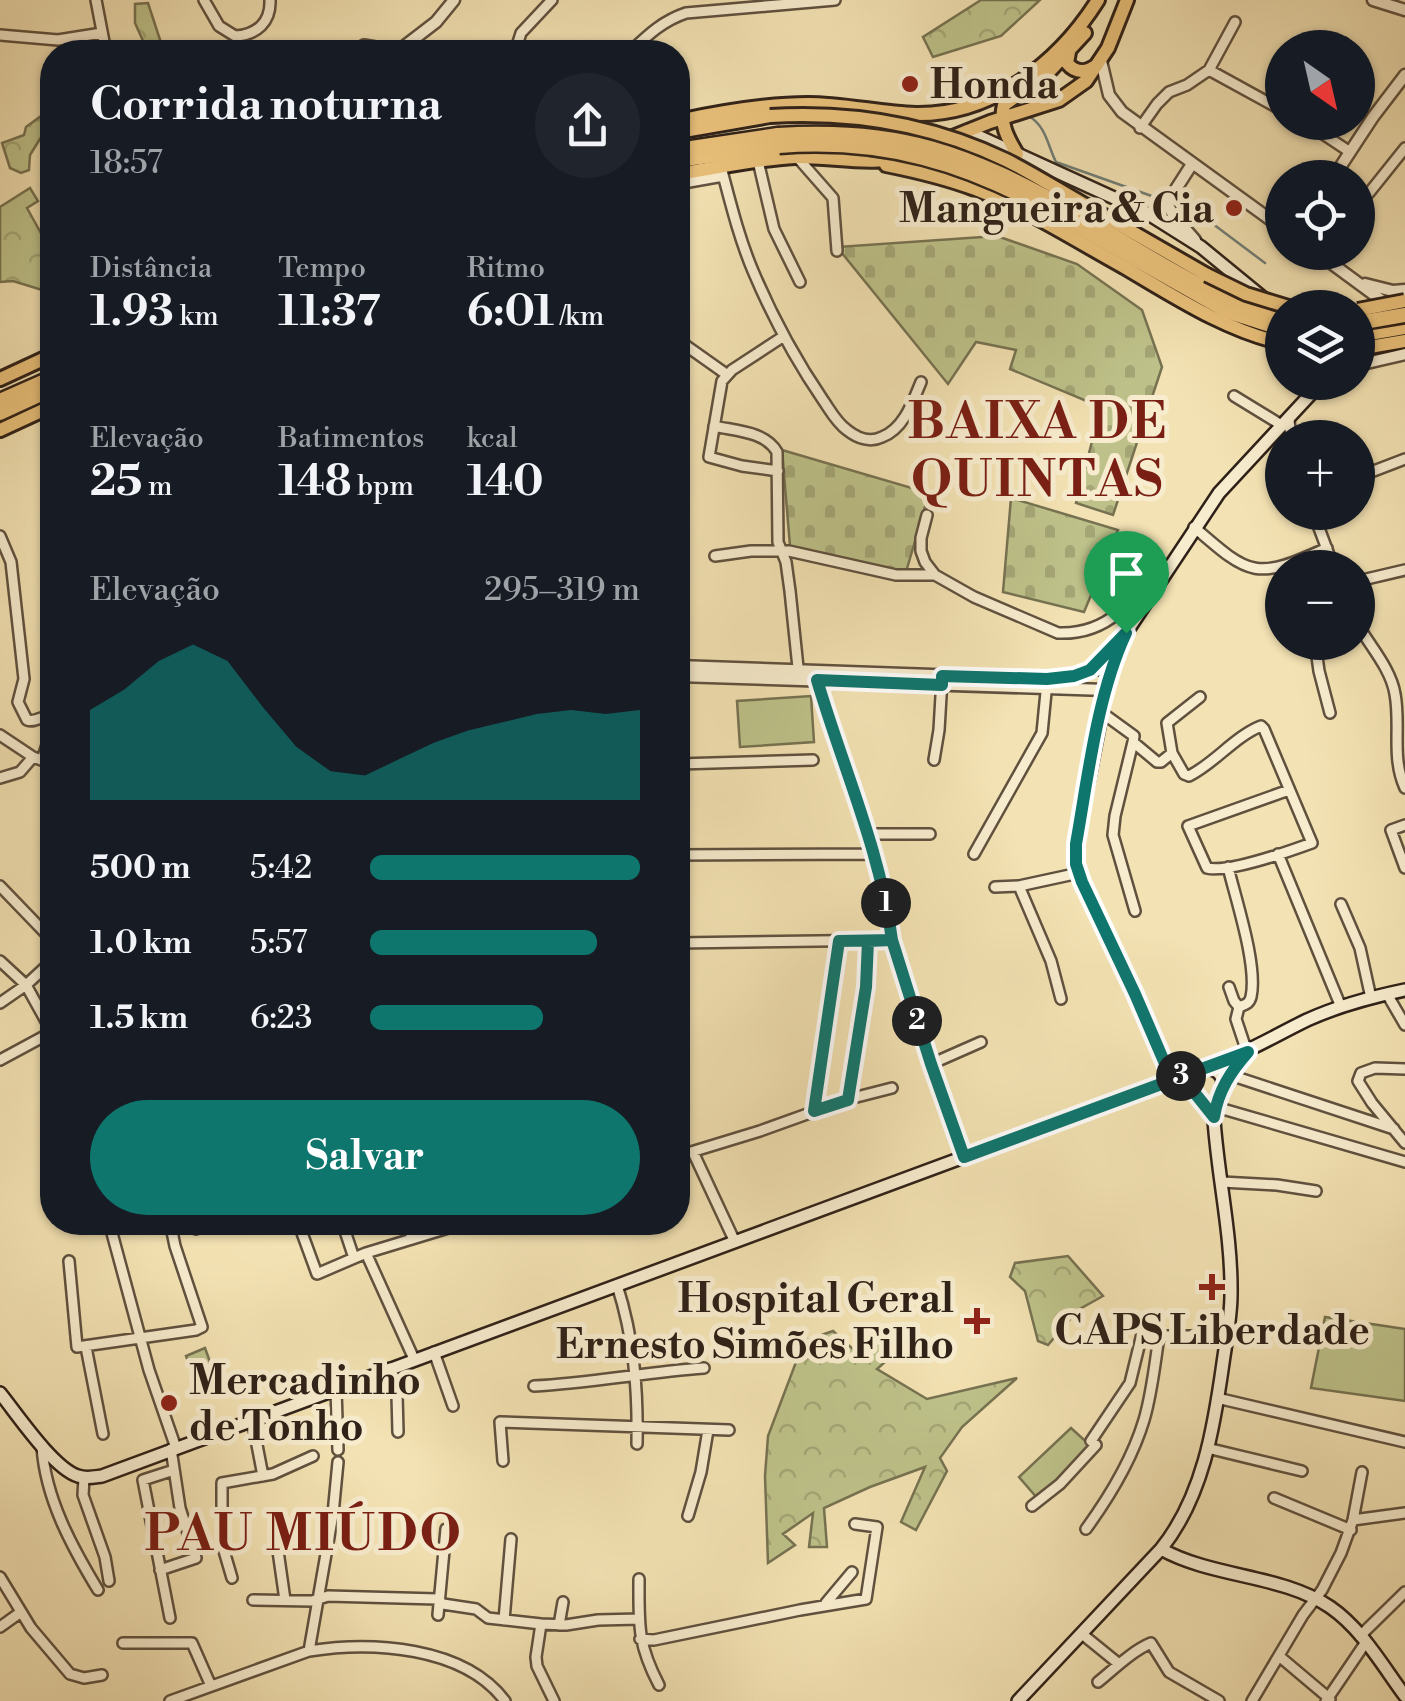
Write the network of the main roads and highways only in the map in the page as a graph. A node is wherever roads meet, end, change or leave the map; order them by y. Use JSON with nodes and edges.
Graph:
{"nodes":[{"id":1,"x":1098,"y":0,"type":"edge"},
{"id":2,"x":1108,"y":0,"type":"edge"},
{"id":3,"x":1127,"y":0,"type":"edge"},
{"id":4,"x":1069,"y":52,"type":"junction"},
{"id":5,"x":1101,"y":62,"type":"junction"},
{"id":6,"x":898,"y":112,"type":"junction"},
{"id":7,"x":1002,"y":118,"type":"junction"},
{"id":8,"x":690,"y":119,"type":"edge"},
{"id":9,"x":690,"y":130,"type":"edge"},
{"id":10,"x":967,"y":132,"type":"junction"},
{"id":11,"x":778,"y":140,"type":"junction"},
{"id":12,"x":690,"y":149,"type":"edge"},
{"id":13,"x":918,"y":152,"type":"junction"},
{"id":14,"x":1018,"y":154,"type":"junction"},
{"id":15,"x":690,"y":158,"type":"edge"},
{"id":16,"x":862,"y":160,"type":"junction"},
{"id":17,"x":690,"y":173,"type":"edge"},
{"id":18,"x":1080,"y":209,"type":"junction"},
{"id":19,"x":1201,"y":278,"type":"junction"},
{"id":20,"x":1168,"y":286,"type":"junction"},
{"id":21,"x":1265,"y":300,"type":"edge"},
{"id":22,"x":1265,"y":301,"type":"edge"},
{"id":23,"x":1405,"y":301,"type":"edge"},
{"id":24,"x":1375,"y":307,"type":"edge"},
{"id":25,"x":1265,"y":311,"type":"edge"},
{"id":26,"x":1405,"y":321,"type":"edge"},
{"id":27,"x":1375,"y":322,"type":"edge"},
{"id":28,"x":1265,"y":324,"type":"edge"},
{"id":29,"x":1375,"y":330,"type":"edge"},
{"id":30,"x":1265,"y":338,"type":"edge"},
{"id":31,"x":1375,"y":350,"type":"edge"},
{"id":32,"x":1404,"y":351,"type":"edge"},
{"id":33,"x":40,"y":361,"type":"edge"},
{"id":34,"x":0,"y":379,"type":"edge"},
{"id":35,"x":40,"y":384,"type":"edge"},
{"id":36,"x":40,"y":394,"type":"edge"},
{"id":37,"x":1307,"y":400,"type":"edge"},
{"id":38,"x":0,"y":402,"type":"edge"},
{"id":39,"x":0,"y":412,"type":"edge"},
{"id":40,"x":40,"y":412,"type":"edge"},
{"id":41,"x":0,"y":430,"type":"edge"},
{"id":42,"x":1126,"y":633,"type":"junction"},
{"id":43,"x":1090,"y":670,"type":"road end"},
{"id":44,"x":1405,"y":990,"type":"edge"},
{"id":45,"x":1246,"y":1048,"type":"junction"},
{"id":46,"x":1202,"y":1069,"type":"junction"},
{"id":47,"x":1172,"y":1080,"type":"junction"},
{"id":48,"x":1221,"y":1091,"type":"junction"},
{"id":49,"x":1194,"y":1094,"type":"junction"},
{"id":50,"x":1215,"y":1112,"type":"junction"},
{"id":51,"x":0,"y":1393,"type":"edge"},
{"id":52,"x":1161,"y":1550,"type":"junction"},
{"id":53,"x":1405,"y":1696,"type":"edge"},
{"id":54,"x":1018,"y":1701,"type":"edge"}],
"edges":[{"from":1,"to":6,"type":"main road"},
{"from":2,"to":4,"type":"main road"},
{"from":3,"to":5,"type":"main road"},
{"from":4,"to":5,"type":"main road"},
{"from":4,"to":7,"type":"main road"},
{"from":5,"to":7,"type":"main road"},
{"from":6,"to":8,"type":"main road"},
{"from":6,"to":13,"type":"main road"},
{"from":7,"to":10,"type":"main road"},
{"from":7,"to":14,"type":"main road"},
{"from":9,"to":18,"type":"main road","bridge":true},
{"from":10,"to":13,"type":"main road"},
{"from":10,"to":14,"type":"main road"},
{"from":11,"to":12,"type":"highway"},
{"from":11,"to":15,"type":"highway"},
{"from":11,"to":18,"type":"highway","bridge":true},
{"from":11,"to":20,"type":"highway","bridge":true},
{"from":13,"to":16,"type":"main road"},
{"from":14,"to":22,"type":"main road"},
{"from":16,"to":17,"type":"main road"},
{"from":16,"to":20,"type":"main road"},
{"from":18,"to":19,"type":"highway"},
{"from":19,"to":21,"type":"main road","bridge":true},
{"from":19,"to":25,"type":"highway"},
{"from":20,"to":28,"type":"highway"},
{"from":20,"to":30,"type":"main road"},
{"from":23,"to":24,"type":"main road","bridge":true},
{"from":26,"to":27,"type":"highway","bridge":true},
{"from":26,"to":29,"type":"highway"},
{"from":31,"to":32,"type":"main road"},
{"from":33,"to":34,"type":"main road"},
{"from":35,"to":38,"type":"highway"},
{"from":36,"to":39,"type":"highway"},
{"from":37,"to":42,"type":"main road"},
{"from":40,"to":41,"type":"main road"},
{"from":42,"to":43,"type":"main road"},
{"from":42,"to":47,"type":"main road"},
{"from":44,"to":45,"type":"main road"},
{"from":45,"to":46,"type":"main road"},
{"from":45,"to":48,"type":"main road"},
{"from":46,"to":47,"type":"main road"},
{"from":46,"to":48,"type":"main road"},
{"from":46,"to":49,"type":"main road"},
{"from":47,"to":49,"type":"main road"},
{"from":47,"to":51,"type":"main road"},
{"from":48,"to":49,"type":"main road"},
{"from":48,"to":50,"type":"main road"},
{"from":49,"to":50,"type":"main road"},
{"from":50,"to":52,"type":"main road"},
{"from":52,"to":53,"type":"main road"},
{"from":52,"to":54,"type":"main road"}]}
